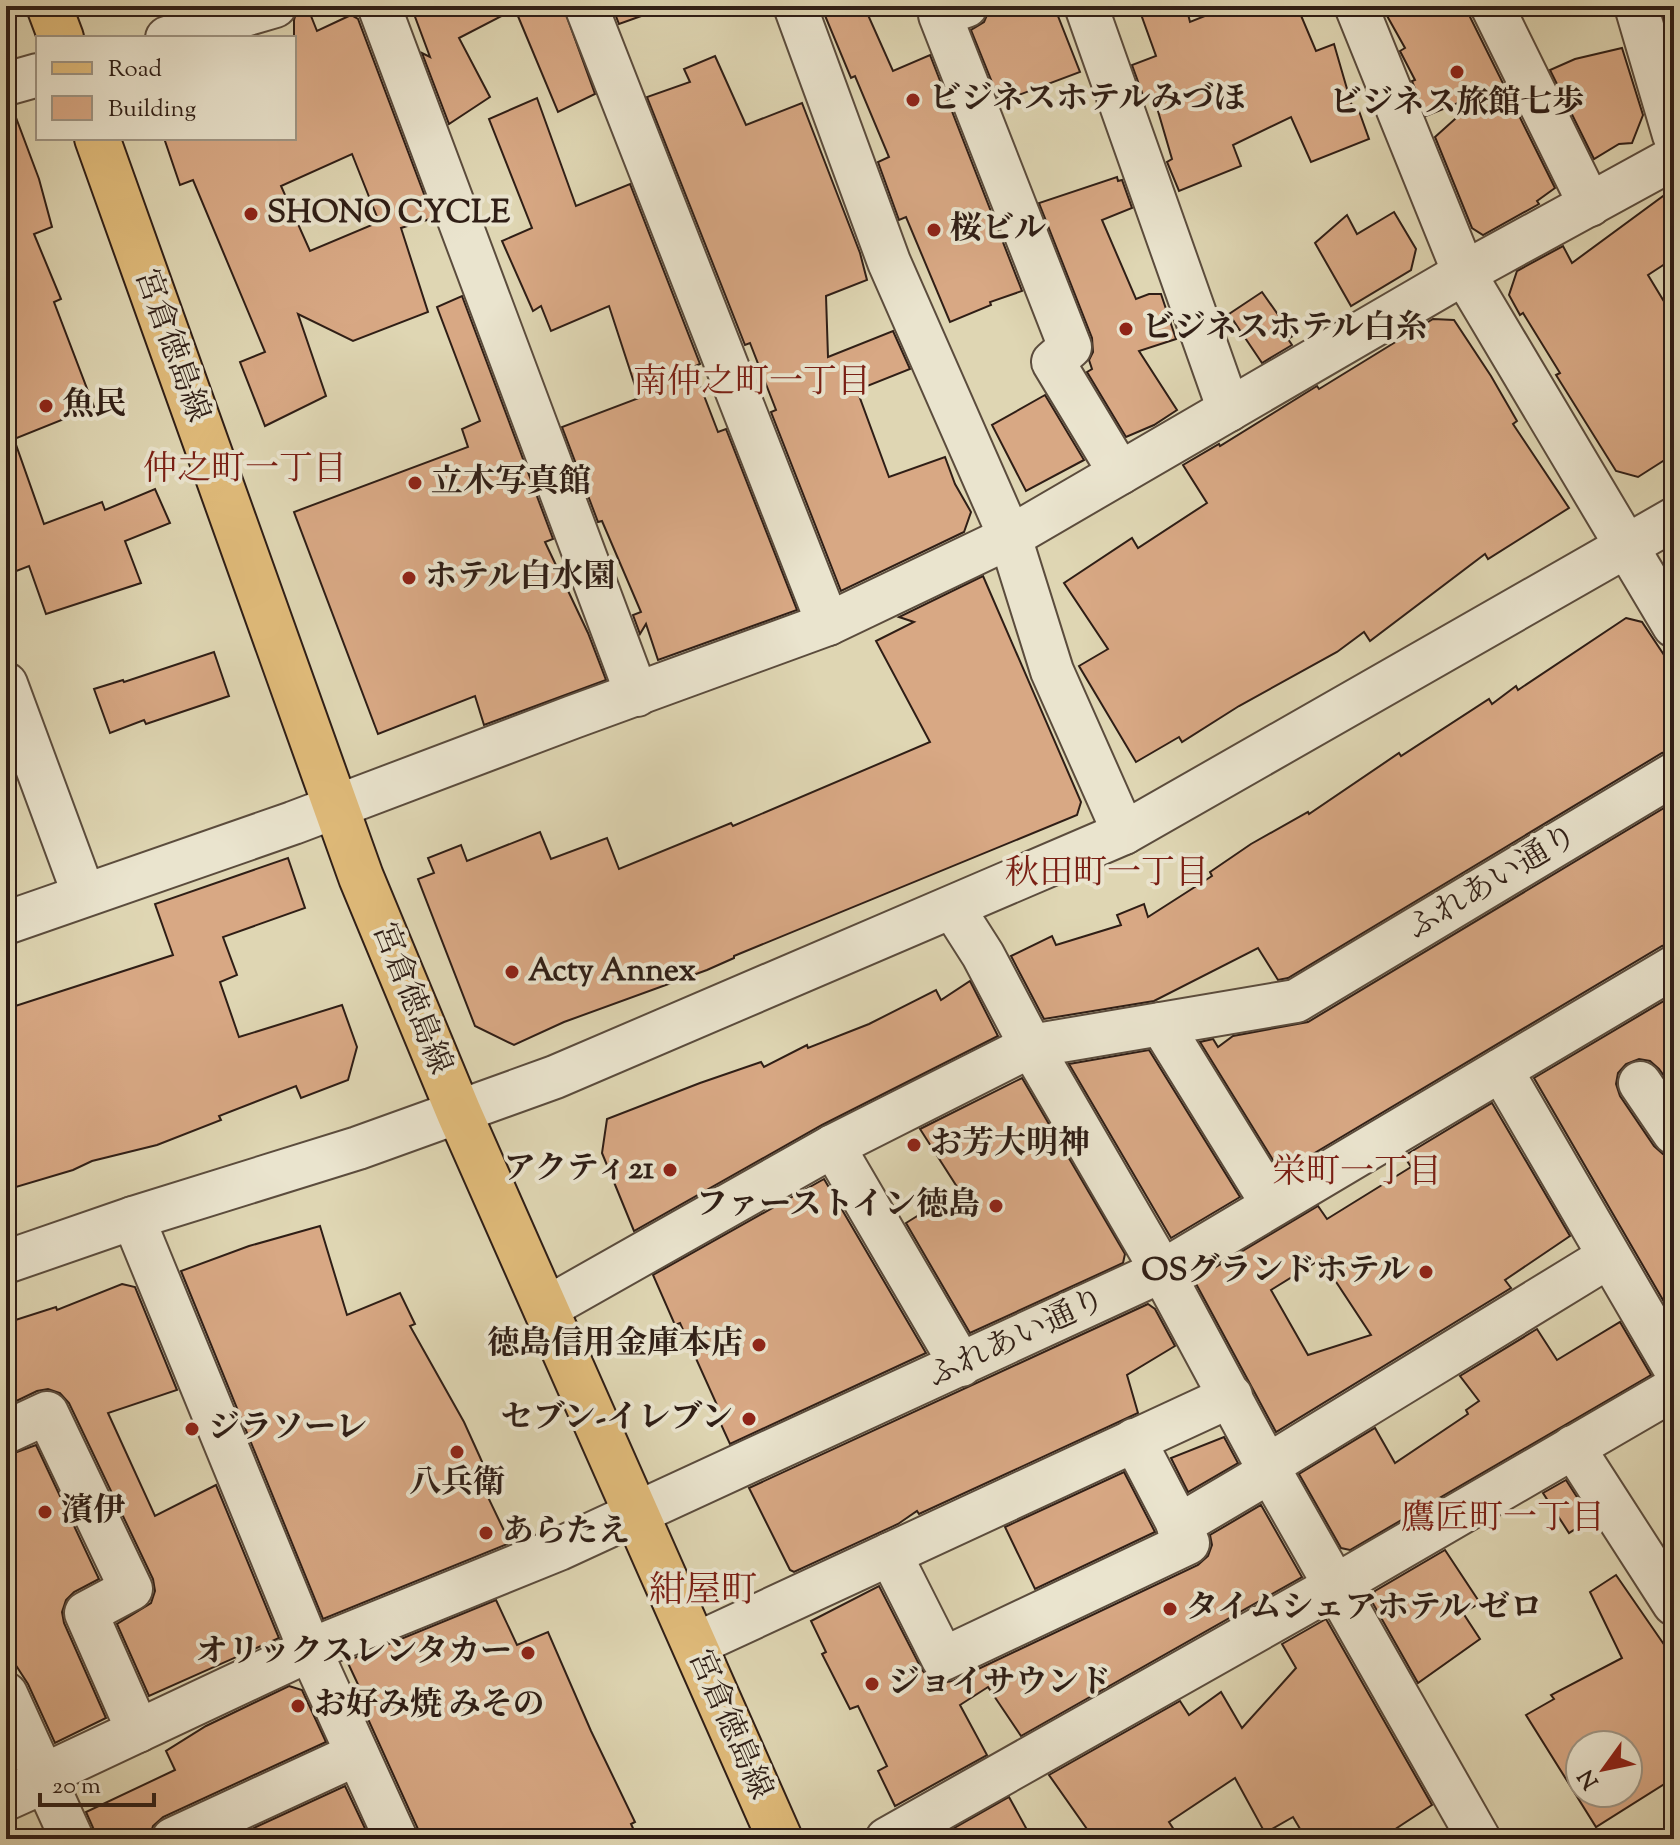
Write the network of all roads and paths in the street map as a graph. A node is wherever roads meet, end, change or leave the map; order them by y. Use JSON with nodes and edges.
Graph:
{"nodes":[{"id":1,"x":49,"y":6,"type":"edge"},
{"id":2,"x":275,"y":6,"type":"edge"},
{"id":3,"x":379,"y":6,"type":"edge"},
{"id":4,"x":586,"y":6,"type":"edge"},
{"id":5,"x":795,"y":6,"type":"edge"},
{"id":6,"x":966,"y":6,"type":"edge"},
{"id":7,"x":1086,"y":6,"type":"edge"},
{"id":8,"x":1356,"y":6,"type":"edge"},
{"id":9,"x":1492,"y":6,"type":"edge"},
{"id":10,"x":1636,"y":6,"type":"edge"},
{"id":11,"x":60,"y":36,"type":"edge"},
{"id":12,"x":174,"y":36,"type":"edge"},
{"id":13,"x":36,"y":76,"type":"edge"},
{"id":14,"x":6,"y":84,"type":"edge"},
{"id":15,"x":1674,"y":135,"type":"edge"},
{"id":16,"x":98,"y":140,"type":"edge"},
{"id":17,"x":1674,"y":158,"type":"edge"},
{"id":18,"x":1590,"y":205,"type":"junction"},
{"id":19,"x":1464,"y":273,"type":"junction"},
{"id":20,"x":1229,"y":410,"type":"junction"},
{"id":21,"x":1120,"y":473,"type":"junction"},
{"id":22,"x":1674,"y":519,"type":"edge"},
{"id":23,"x":1010,"y":537,"type":"junction"},
{"id":24,"x":1628,"y":546,"type":"junction"},
{"id":25,"x":828,"y":624,"type":"junction"},
{"id":26,"x":1674,"y":626,"type":"edge"},
{"id":27,"x":6,"y":684,"type":"edge"},
{"id":28,"x":637,"y":695,"type":"junction"},
{"id":29,"x":1674,"y":774,"type":"edge"},
{"id":30,"x":335,"y":807,"type":"junction"},
{"id":31,"x":1124,"y":833,"type":"junction"},
{"id":32,"x":84,"y":895,"type":"junction"},
{"id":33,"x":953,"y":908,"type":"junction"},
{"id":34,"x":6,"y":923,"type":"edge"},
{"id":35,"x":1674,"y":967,"type":"edge"},
{"id":36,"x":1161,"y":1024,"type":"junction"},
{"id":37,"x":1031,"y":1046,"type":"junction"},
{"id":38,"x":1501,"y":1070,"type":"junction"},
{"id":39,"x":1640,"y":1083,"type":"dead end"},
{"id":40,"x":459,"y":1113,"type":"junction"},
{"id":41,"x":1674,"y":1133,"type":"edge"},
{"id":42,"x":833,"y":1146,"type":"junction"},
{"id":43,"x":1273,"y":1205,"type":"junction"},
{"id":44,"x":133,"y":1218,"type":"junction"},
{"id":45,"x":1608,"y":1257,"type":"junction"},
{"id":46,"x":6,"y":1262,"type":"edge"},
{"id":47,"x":1162,"y":1271,"type":"junction"},
{"id":48,"x":545,"y":1309,"type":"junction"},
{"id":49,"x":961,"y":1365,"type":"junction"},
{"id":50,"x":1674,"y":1367,"type":"edge"},
{"id":51,"x":1674,"y":1389,"type":"edge"},
{"id":52,"x":1231,"y":1396,"type":"junction"},
{"id":53,"x":6,"y":1432,"type":"edge"},
{"id":54,"x":1134,"y":1440,"type":"junction"},
{"id":55,"x":1573,"y":1447,"type":"junction"},
{"id":56,"x":1269,"y":1468,"type":"junction"},
{"id":57,"x":636,"y":1514,"type":"junction"},
{"id":58,"x":1178,"y":1526,"type":"junction"},
{"id":59,"x":890,"y":1554,"type":"junction"},
{"id":60,"x":1335,"y":1586,"type":"junction"},
{"id":61,"x":1674,"y":1604,"type":"edge"},
{"id":62,"x":694,"y":1645,"type":"junction"},
{"id":63,"x":310,"y":1650,"type":"junction"},
{"id":64,"x":6,"y":1694,"type":"edge"},
{"id":65,"x":138,"y":1731,"type":"junction"},
{"id":66,"x":357,"y":1754,"type":"junction"},
{"id":67,"x":44,"y":1775,"type":"junction"},
{"id":68,"x":6,"y":1799,"type":"edge"},
{"id":69,"x":72,"y":1839,"type":"edge"},
{"id":70,"x":173,"y":1839,"type":"edge"},
{"id":71,"x":396,"y":1839,"type":"edge"},
{"id":72,"x":780,"y":1839,"type":"edge"},
{"id":73,"x":887,"y":1839,"type":"edge"},
{"id":74,"x":1479,"y":1839,"type":"edge"}],
"edges":[{"from":1,"to":11,"type":"main road"},
{"from":2,"to":12,"type":"street"},
{"from":3,"to":28,"type":"street"},
{"from":4,"to":25,"type":"street"},
{"from":5,"to":23,"type":"street"},
{"from":6,"to":21,"type":"street"},
{"from":7,"to":20,"type":"street"},
{"from":8,"to":19,"type":"street"},
{"from":9,"to":18,"type":"street"},
{"from":10,"to":15,"type":"street"},
{"from":13,"to":14,"type":"street"},
{"from":16,"to":30,"type":"main road","name":"宮倉徳島線"},
{"from":17,"to":18,"type":"street"},
{"from":18,"to":19,"type":"street"},
{"from":19,"to":20,"type":"street"},
{"from":19,"to":24,"type":"street"},
{"from":20,"to":21,"type":"street"},
{"from":21,"to":23,"type":"street"},
{"from":22,"to":24,"type":"street"},
{"from":23,"to":25,"type":"street"},
{"from":23,"to":31,"type":"street"},
{"from":24,"to":26,"type":"street"},
{"from":24,"to":31,"type":"street"},
{"from":25,"to":28,"type":"street"},
{"from":27,"to":32,"type":"street"},
{"from":28,"to":30,"type":"street"},
{"from":29,"to":36,"type":"street","name":"ふれあい通り"},
{"from":30,"to":32,"type":"street"},
{"from":30,"to":40,"type":"main road","name":"宮倉徳島線"},
{"from":31,"to":33,"type":"street"},
{"from":32,"to":34,"type":"street"},
{"from":33,"to":37,"type":"street"},
{"from":33,"to":40,"type":"street"},
{"from":35,"to":38,"type":"street","name":"ふれあい通り"},
{"from":36,"to":37,"type":"street","name":"ふれあい通り"},
{"from":36,"to":43,"type":"street"},
{"from":37,"to":42,"type":"street","name":"ふれあい通り"},
{"from":37,"to":47,"type":"street"},
{"from":38,"to":43,"type":"street","name":"ふれあい通り"},
{"from":38,"to":45,"type":"street"},
{"from":39,"to":41,"type":"street"},
{"from":40,"to":44,"type":"street"},
{"from":40,"to":48,"type":"main road","name":"宮倉徳島線"},
{"from":42,"to":48,"type":"street","name":"ふれあい通り"},
{"from":42,"to":49,"type":"street"},
{"from":43,"to":47,"type":"street","name":"ふれあい通り"},
{"from":44,"to":46,"type":"street"},
{"from":44,"to":63,"type":"street"},
{"from":45,"to":50,"type":"street"},
{"from":45,"to":56,"type":"street"},
{"from":47,"to":49,"type":"street","name":"ふれあい通り"},
{"from":47,"to":52,"type":"street"},
{"from":48,"to":57,"type":"main road","name":"宮倉徳島線"},
{"from":49,"to":57,"type":"street","name":"ふれあい通り"},
{"from":51,"to":55,"type":"street"},
{"from":52,"to":54,"type":"street"},
{"from":52,"to":56,"type":"street"},
{"from":53,"to":65,"type":"street"},
{"from":54,"to":58,"type":"street"},
{"from":54,"to":59,"type":"street"},
{"from":55,"to":60,"type":"street"},
{"from":55,"to":61,"type":"street"},
{"from":56,"to":58,"type":"street"},
{"from":56,"to":60,"type":"street"},
{"from":57,"to":62,"type":"main road","name":"宮倉徳島線"},
{"from":57,"to":63,"type":"street","name":"ふれあい通り"},
{"from":58,"to":59,"type":"street"},
{"from":59,"to":62,"type":"street"},
{"from":60,"to":73,"type":"street"},
{"from":60,"to":74,"type":"street"},
{"from":62,"to":72,"type":"main road","name":"宮倉徳島線"},
{"from":63,"to":65,"type":"street","name":"ふれあい通り"},
{"from":63,"to":66,"type":"street"},
{"from":64,"to":67,"type":"street"},
{"from":65,"to":67,"type":"street","name":"ふれあい通り"},
{"from":66,"to":70,"type":"street"},
{"from":66,"to":71,"type":"street"},
{"from":67,"to":68,"type":"street","name":"ふれあい通り"},
{"from":67,"to":69,"type":"street"}]}
